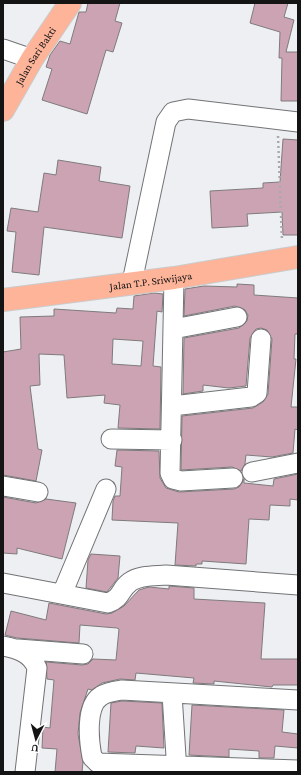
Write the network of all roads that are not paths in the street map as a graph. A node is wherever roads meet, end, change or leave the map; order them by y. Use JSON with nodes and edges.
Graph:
{"nodes":[{"id":1,"x":70,"y":3,"type":"edge"},
{"id":2,"x":3,"y":49,"type":"edge"},
{"id":3,"x":32,"y":58,"type":"junction"},
{"id":4,"x":3,"y":110,"type":"edge"},
{"id":5,"x":298,"y":122,"type":"edge"},
{"id":6,"x":290,"y":258,"type":"edge"},
{"id":7,"x":174,"y":278,"type":"junction"},
{"id":8,"x":132,"y":282,"type":"junction"},
{"id":9,"x":3,"y":300,"type":"edge"},
{"id":10,"x":237,"y":317,"type":"dead end"},
{"id":11,"x":173,"y":329,"type":"junction"},
{"id":12,"x":262,"y":339,"type":"dead end"},
{"id":13,"x":172,"y":406,"type":"junction"},
{"id":14,"x":111,"y":439,"type":"dead end"},
{"id":15,"x":172,"y":440,"type":"junction"},
{"id":16,"x":298,"y":463,"type":"edge"},
{"id":17,"x":252,"y":472,"type":"dead end"},
{"id":18,"x":233,"y":478,"type":"dead end"},
{"id":19,"x":3,"y":486,"type":"edge"},
{"id":20,"x":106,"y":489,"type":"dead end"},
{"id":21,"x":38,"y":492,"type":"dead end"},
{"id":22,"x":3,"y":583,"type":"edge"},
{"id":23,"x":298,"y":586,"type":"edge"},
{"id":24,"x":62,"y":594,"type":"junction"},
{"id":25,"x":11,"y":648,"type":"edge"},
{"id":26,"x":82,"y":654,"type":"dead end"},
{"id":27,"x":172,"y":694,"type":"junction"},
{"id":28,"x":298,"y":700,"type":"edge"},
{"id":29,"x":176,"y":769,"type":"edge"},
{"id":30,"x":298,"y":770,"type":"edge"},
{"id":31,"x":26,"y":772,"type":"edge"}],
"edges":[{"from":1,"to":3,"type":"main road","name":"Jalan Sari Bakti"},
{"from":2,"to":3,"type":"street"},
{"from":3,"to":4,"type":"main road","name":"Jalan Sari Bakti"},
{"from":5,"to":8,"type":"street"},
{"from":6,"to":7,"type":"main road","name":"Jalan T.P. Sriwijaya"},
{"from":7,"to":8,"type":"main road","name":"Jalan T.P. Sriwijaya"},
{"from":7,"to":11,"type":"street"},
{"from":8,"to":9,"type":"main road","name":"Jalan T.P. Sriwijaya"},
{"from":10,"to":11,"type":"street"},
{"from":11,"to":13,"type":"street"},
{"from":12,"to":13,"type":"street"},
{"from":13,"to":15,"type":"street"},
{"from":14,"to":15,"type":"street"},
{"from":15,"to":18,"type":"street"},
{"from":16,"to":17,"type":"street"},
{"from":19,"to":21,"type":"street"},
{"from":20,"to":24,"type":"street"},
{"from":22,"to":24,"type":"street"},
{"from":23,"to":24,"type":"street"},
{"from":25,"to":26,"type":"street"},
{"from":25,"to":31,"type":"street"},
{"from":27,"to":28,"type":"street"},
{"from":27,"to":29,"type":"street"},
{"from":27,"to":29,"type":"street"},
{"from":29,"to":30,"type":"street"}]}
